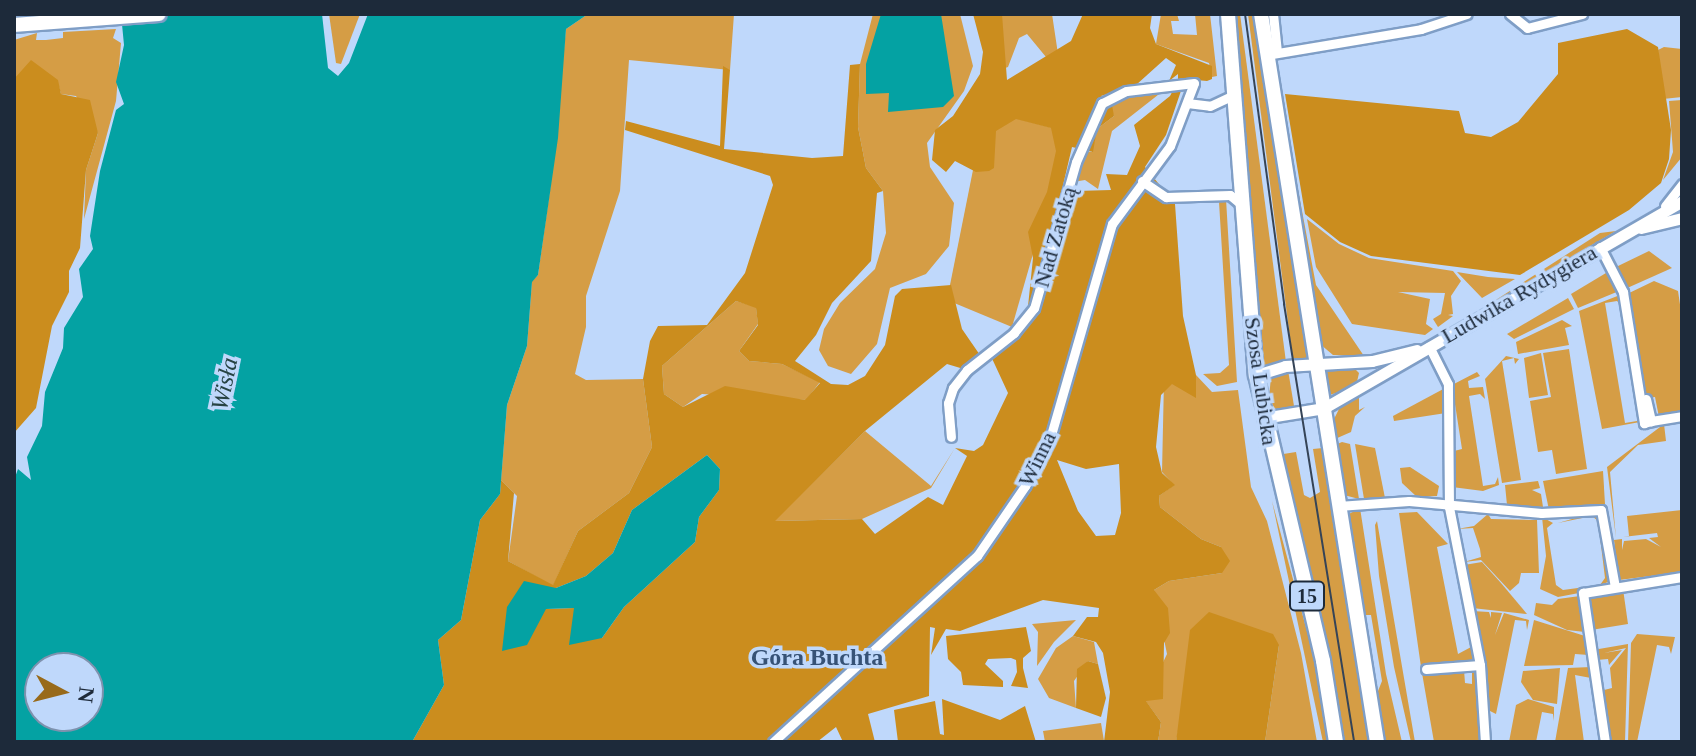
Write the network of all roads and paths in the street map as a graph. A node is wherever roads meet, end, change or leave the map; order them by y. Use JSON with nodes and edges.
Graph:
{"nodes":[{"id":1,"x":159,"y":14,"type":"edge"},
{"id":2,"x":1228,"y":14,"type":"edge"},
{"id":3,"x":1261,"y":14,"type":"edge"},
{"id":4,"x":1273,"y":14,"type":"edge"},
{"id":5,"x":1467,"y":14,"type":"edge"},
{"id":6,"x":1510,"y":14,"type":"edge"},
{"id":7,"x":1582,"y":14,"type":"edge"},
{"id":8,"x":14,"y":25,"type":"edge"},
{"id":9,"x":1271,"y":54,"type":"junction"},
{"id":10,"x":1194,"y":83,"type":"joint"},
{"id":11,"x":1237,"y":93,"type":"junction"},
{"id":12,"x":1187,"y":103,"type":"junction"},
{"id":13,"x":1142,"y":181,"type":"junction"},
{"id":14,"x":1682,"y":184,"type":"edge"},
{"id":15,"x":1682,"y":201,"type":"edge"},
{"id":16,"x":1665,"y":206,"type":"junction"},
{"id":17,"x":1245,"y":207,"type":"junction"},
{"id":18,"x":1682,"y":211,"type":"edge"},
{"id":19,"x":1682,"y":218,"type":"edge"},
{"id":20,"x":1663,"y":220,"type":"junction"},
{"id":21,"x":1604,"y":245,"type":"junction"},
{"id":22,"x":1429,"y":346,"type":"junction"},
{"id":23,"x":1349,"y":361,"type":"junction"},
{"id":24,"x":1317,"y":363,"type":"junction"},
{"id":25,"x":1256,"y":375,"type":"junction"},
{"id":26,"x":1354,"y":392,"type":"junction"},
{"id":27,"x":1646,"y":399,"type":"dead end"},
{"id":28,"x":1324,"y":408,"type":"junction"},
{"id":29,"x":1682,"y":416,"type":"edge"},
{"id":30,"x":1263,"y":418,"type":"junction"},
{"id":31,"x":1651,"y":421,"type":"junction"},
{"id":32,"x":951,"y":437,"type":"dead end"},
{"id":33,"x":1338,"y":506,"type":"junction"},
{"id":34,"x":1449,"y":507,"type":"junction"},
{"id":35,"x":1682,"y":577,"type":"edge"},
{"id":36,"x":1615,"y":587,"type":"junction"},
{"id":37,"x":1480,"y":665,"type":"junction"},
{"id":38,"x":1426,"y":669,"type":"dead end"},
{"id":39,"x":773,"y":742,"type":"edge"},
{"id":40,"x":1336,"y":742,"type":"edge"},
{"id":41,"x":1377,"y":742,"type":"edge"},
{"id":42,"x":1485,"y":742,"type":"edge"},
{"id":43,"x":1605,"y":742,"type":"edge"}],
"edges":[{"from":1,"to":8,"type":"main road"},
{"from":2,"to":11,"type":"main road","name":"Szosa Lubicka","number":"15"},
{"from":3,"to":9,"type":"main road","number":"15"},
{"from":4,"to":9,"type":"street"},
{"from":5,"to":9,"type":"street"},
{"from":6,"to":7,"type":"street"},
{"from":9,"to":24,"type":"main road","number":"15"},
{"from":10,"to":12,"type":"street","name":"Winna"},
{"from":10,"to":32,"type":"street","name":"Nad Zatoką"},
{"from":11,"to":12,"type":"street"},
{"from":11,"to":17,"type":"main road","name":"Szosa Lubicka","number":"15"},
{"from":12,"to":13,"type":"street","name":"Winna"},
{"from":13,"to":17,"type":"street"},
{"from":13,"to":39,"type":"street","name":"Winna"},
{"from":14,"to":16,"type":"street"},
{"from":15,"to":16,"type":"street","name":"Ludwika Rydygiera"},
{"from":16,"to":21,"type":"street","name":"Ludwika Rydygiera"},
{"from":17,"to":25,"type":"main road","name":"Szosa Lubicka","number":"15"},
{"from":18,"to":20,"type":"street"},
{"from":19,"to":20,"type":"street","name":"Ludwika Rydygiera"},
{"from":20,"to":21,"type":"street","name":"Ludwika Rydygiera"},
{"from":21,"to":22,"type":"street","name":"Ludwika Rydygiera"},
{"from":21,"to":31,"type":"street"},
{"from":22,"to":23,"type":"street","name":"Ludwika Rydygiera"},
{"from":22,"to":26,"type":"street","name":"Ludwika Rydygiera"},
{"from":22,"to":34,"type":"street"},
{"from":23,"to":24,"type":"street","name":"Ludwika Rydygiera"},
{"from":23,"to":26,"type":"street"},
{"from":24,"to":25,"type":"street","name":"Ludwika Rydygiera"},
{"from":24,"to":28,"type":"main road","number":"15"},
{"from":25,"to":30,"type":"main road","name":"Szosa Lubicka","number":"15"},
{"from":26,"to":28,"type":"street","name":"Ludwika Rydygiera"},
{"from":27,"to":31,"type":"street"},
{"from":28,"to":30,"type":"street","name":"Ludwika Rydygiera"},
{"from":28,"to":33,"type":"main road","number":"15"},
{"from":29,"to":31,"type":"street"},
{"from":30,"to":40,"type":"main road","name":"Szosa Lubicka","number":"15"},
{"from":33,"to":34,"type":"street"},
{"from":33,"to":41,"type":"main road","number":"15"},
{"from":34,"to":36,"type":"street"},
{"from":34,"to":37,"type":"street"},
{"from":35,"to":36,"type":"street"},
{"from":36,"to":43,"type":"street"},
{"from":37,"to":38,"type":"street"},
{"from":37,"to":42,"type":"street"}]}
